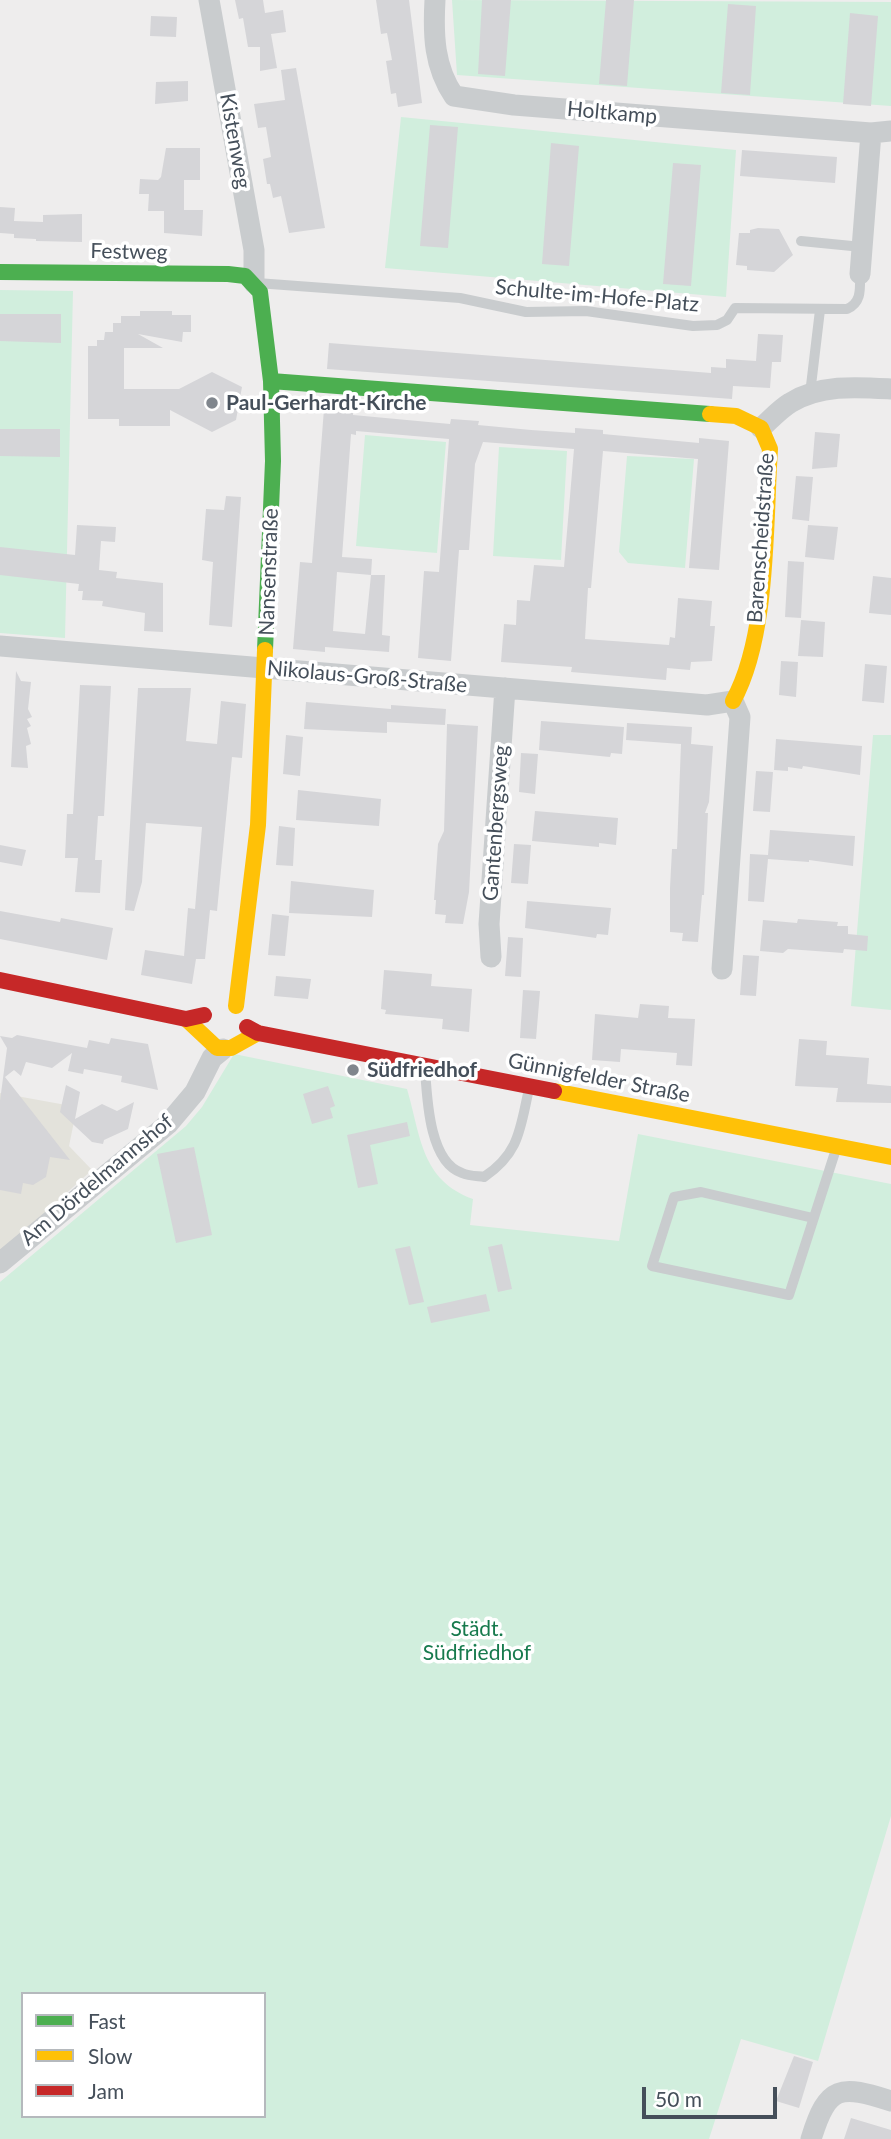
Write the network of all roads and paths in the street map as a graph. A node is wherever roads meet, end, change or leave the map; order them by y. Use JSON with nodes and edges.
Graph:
{"nodes":[{"id":1,"x":209,"y":0,"type":"edge"},
{"id":2,"x":435,"y":0,"type":"edge"},
{"id":3,"x":881,"y":132,"type":"edge"},
{"id":4,"x":802,"y":241,"type":"dead end"},
{"id":5,"x":862,"y":247,"type":"junction"},
{"id":6,"x":0,"y":272,"type":"edge"},
{"id":7,"x":860,"y":274,"type":"joint"},
{"id":8,"x":254,"y":283,"type":"junction"},
{"id":9,"x":820,"y":310,"type":"junction"},
{"id":10,"x":271,"y":381,"type":"junction"},
{"id":11,"x":891,"y":389,"type":"edge"},
{"id":12,"x":810,"y":394,"type":"junction"},
{"id":13,"x":761,"y":428,"type":"junction"},
{"id":14,"x":0,"y":646,"type":"edge"},
{"id":15,"x":265,"y":669,"type":"junction"},
{"id":16,"x":505,"y":688,"type":"junction"},
{"id":17,"x":733,"y":701,"type":"junction"},
{"id":18,"x":491,"y":957,"type":"dead end"},
{"id":19,"x":722,"y":969,"type":"dead end"},
{"id":20,"x":0,"y":980,"type":"edge"},
{"id":21,"x":232,"y":999,"type":"junction"},
{"id":22,"x":250,"y":1033,"type":"junction"},
{"id":23,"x":210,"y":1039,"type":"junction"},
{"id":24,"x":425,"y":1065,"type":"junction"},
{"id":25,"x":530,"y":1086,"type":"junction"},
{"id":26,"x":838,"y":1146,"type":"junction"},
{"id":27,"x":891,"y":1157,"type":"edge"},
{"id":28,"x":813,"y":1219,"type":"junction"},
{"id":29,"x":0,"y":1263,"type":"edge"},
{"id":30,"x":891,"y":2101,"type":"edge"},
{"id":31,"x":811,"y":2139,"type":"edge"}],
"edges":[{"from":1,"to":8,"type":"street","name":"Kistenweg"},
{"from":2,"to":3,"type":"street","name":"Holtkamp"},
{"from":3,"to":5,"type":"street","name":"Holtkamp"},
{"from":4,"to":5,"type":"lane"},
{"from":5,"to":7,"type":"street","name":"Holtkamp"},
{"from":6,"to":8,"type":"street","name":"Festweg"},
{"from":7,"to":9,"type":"lane","name":"Schulte-im-Hofe-Platz"},
{"from":8,"to":9,"type":"lane","name":"Schulte-im-Hofe-Platz"},
{"from":8,"to":10,"type":"street","name":"Nansenstraße"},
{"from":9,"to":12,"type":"lane"},
{"from":10,"to":13,"type":"street","name":"Barenscheidstraße"},
{"from":10,"to":15,"type":"street","name":"Nansenstraße"},
{"from":11,"to":12,"type":"street"},
{"from":12,"to":13,"type":"street"},
{"from":13,"to":17,"type":"street","name":"Barenscheidstraße"},
{"from":14,"to":15,"type":"street","name":"Nikolaus-Groß-Straße"},
{"from":15,"to":16,"type":"street","name":"Nikolaus-Groß-Straße"},
{"from":15,"to":21,"type":"street","name":"Nansenstraße"},
{"from":16,"to":17,"type":"street","name":"Nikolaus-Groß-Straße"},
{"from":16,"to":18,"type":"street","name":"Gantenbergsweg"},
{"from":17,"to":19,"type":"street"},
{"from":20,"to":23,"type":"street"},
{"from":21,"to":22,"type":"street"},
{"from":21,"to":23,"type":"street"},
{"from":22,"to":23,"type":"street"},
{"from":22,"to":24,"type":"street","name":"Günnigfelder Straße"},
{"from":23,"to":29,"type":"street","name":"Am Dördelmannshof"},
{"from":24,"to":25,"type":"street","name":"Günnigfelder Straße"},
{"from":24,"to":25,"type":"lane"},
{"from":25,"to":26,"type":"street","name":"Günnigfelder Straße"},
{"from":26,"to":27,"type":"street","name":"Günnigfelder Straße"},
{"from":26,"to":28,"type":"lane"},
{"from":28,"to":28,"type":"lane"},
{"from":30,"to":31,"type":"street"}]}
